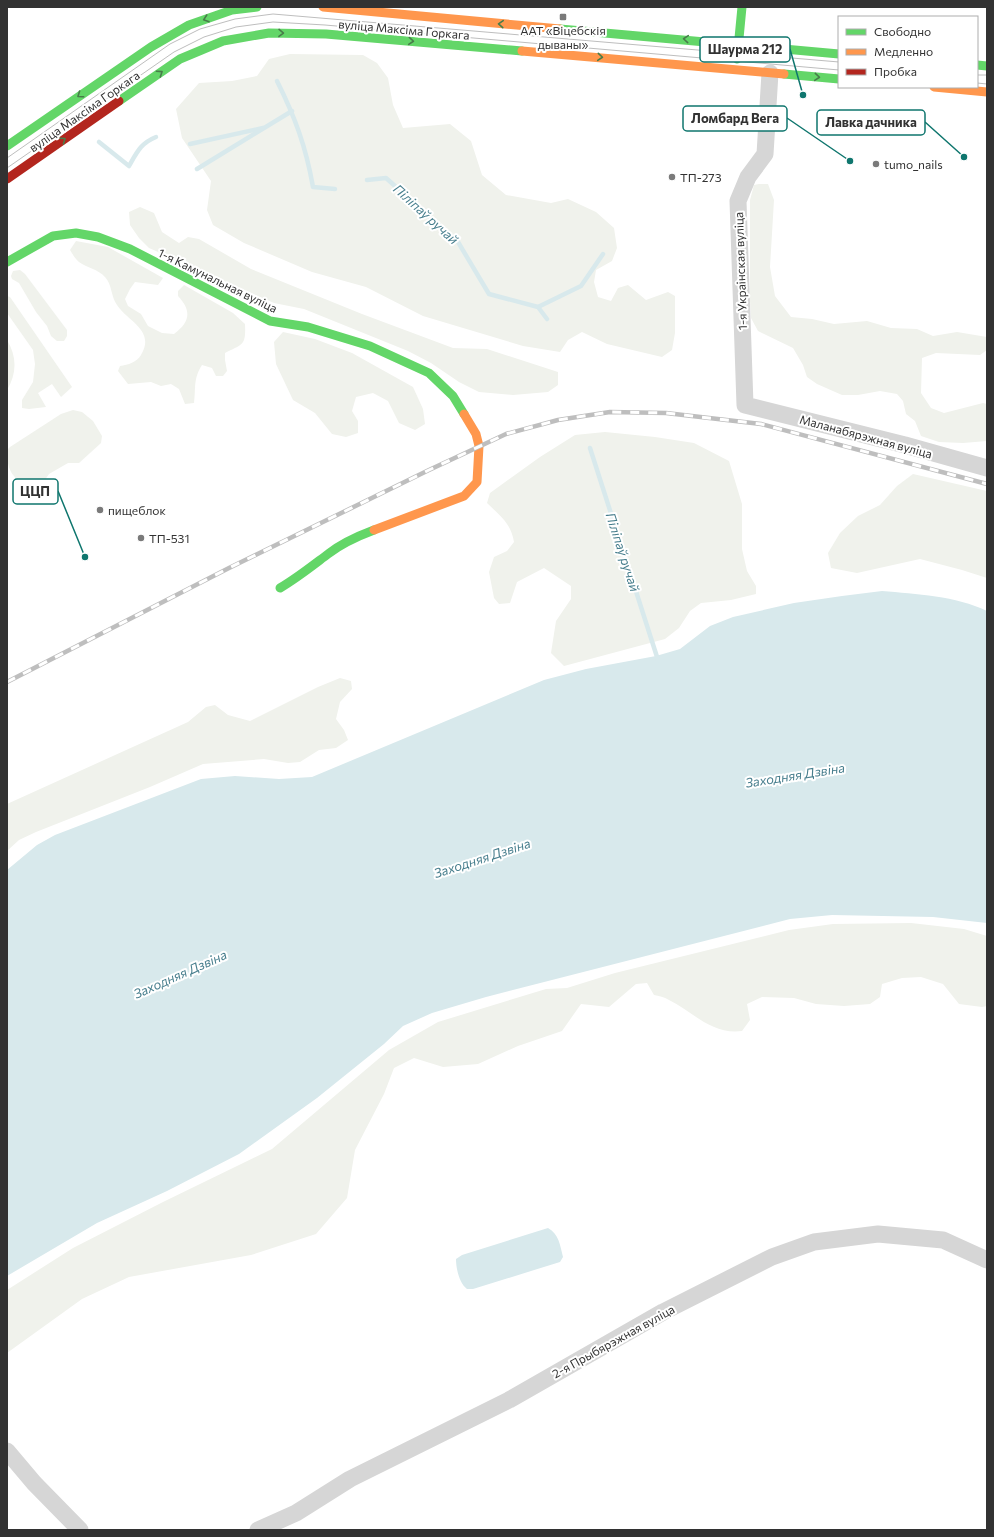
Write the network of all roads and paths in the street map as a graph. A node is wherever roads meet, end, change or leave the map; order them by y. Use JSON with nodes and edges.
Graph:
{"nodes":[{"id":1,"x":257,"y":7,"type":"edge"},
{"id":2,"x":323,"y":7,"type":"edge"},
{"id":3,"x":742,"y":7,"type":"edge"},
{"id":4,"x":461,"y":21,"type":"junction"},
{"id":5,"x":739,"y":44,"type":"junction"},
{"id":6,"x":463,"y":46,"type":"junction"},
{"id":7,"x":838,"y":54,"type":"edge"},
{"id":8,"x":736,"y":70,"type":"junction"},
{"id":9,"x":770,"y":73,"type":"junction"},
{"id":10,"x":838,"y":79,"type":"edge"},
{"id":11,"x":945,"y":88,"type":"edge"},
{"id":12,"x":987,"y":92,"type":"edge"},
{"id":13,"x":7,"y":146,"type":"edge"},
{"id":14,"x":7,"y":179,"type":"edge"},
{"id":15,"x":7,"y":262,"type":"edge"},
{"id":16,"x":745,"y":405,"type":"joint"},
{"id":17,"x":987,"y":468,"type":"edge"},
{"id":18,"x":280,"y":588,"type":"dead end"},
{"id":19,"x":987,"y":1260,"type":"edge"},
{"id":20,"x":7,"y":1451,"type":"edge"},
{"id":21,"x":81,"y":1530,"type":"edge"},
{"id":22,"x":258,"y":1530,"type":"edge"}],
"edges":[{"from":1,"to":13,"type":"main road","name":"вуліца Максіма Горкага","one_way":true},
{"from":2,"to":4,"type":"main road","name":"вуліца Максіма Горкага"},
{"from":3,"to":5,"type":"main road"},
{"from":5,"to":4,"type":"main road","name":"вуліца Максіма Горкага","one_way":true},
{"from":4,"to":6,"type":"street"},
{"from":5,"to":7,"type":"main road","name":"вуліца Максіма Горкага"},
{"from":5,"to":8,"type":"main road"},
{"from":6,"to":8,"type":"main road","name":"вуліца Максіма Горкага","one_way":true},
{"from":14,"to":6,"type":"main road","name":"вуліца Максіма Горкага","one_way":true},
{"from":8,"to":9,"type":"main road","name":"вуліца Максіма Горкага"},
{"from":9,"to":10,"type":"main road","name":"вуліца Максіма Горкага","one_way":true},
{"from":9,"to":16,"type":"street","name":"1-я Украінская вуліца"},
{"from":11,"to":12,"type":"main road"},
{"from":15,"to":18,"type":"main road","name":"1-я Камунальная вуліца"},
{"from":16,"to":17,"type":"street","name":"Маланабярэжная вуліца"},
{"from":19,"to":22,"type":"street","name":"2-я Прыбярэжная вуліца"},
{"from":20,"to":21,"type":"street"}]}
